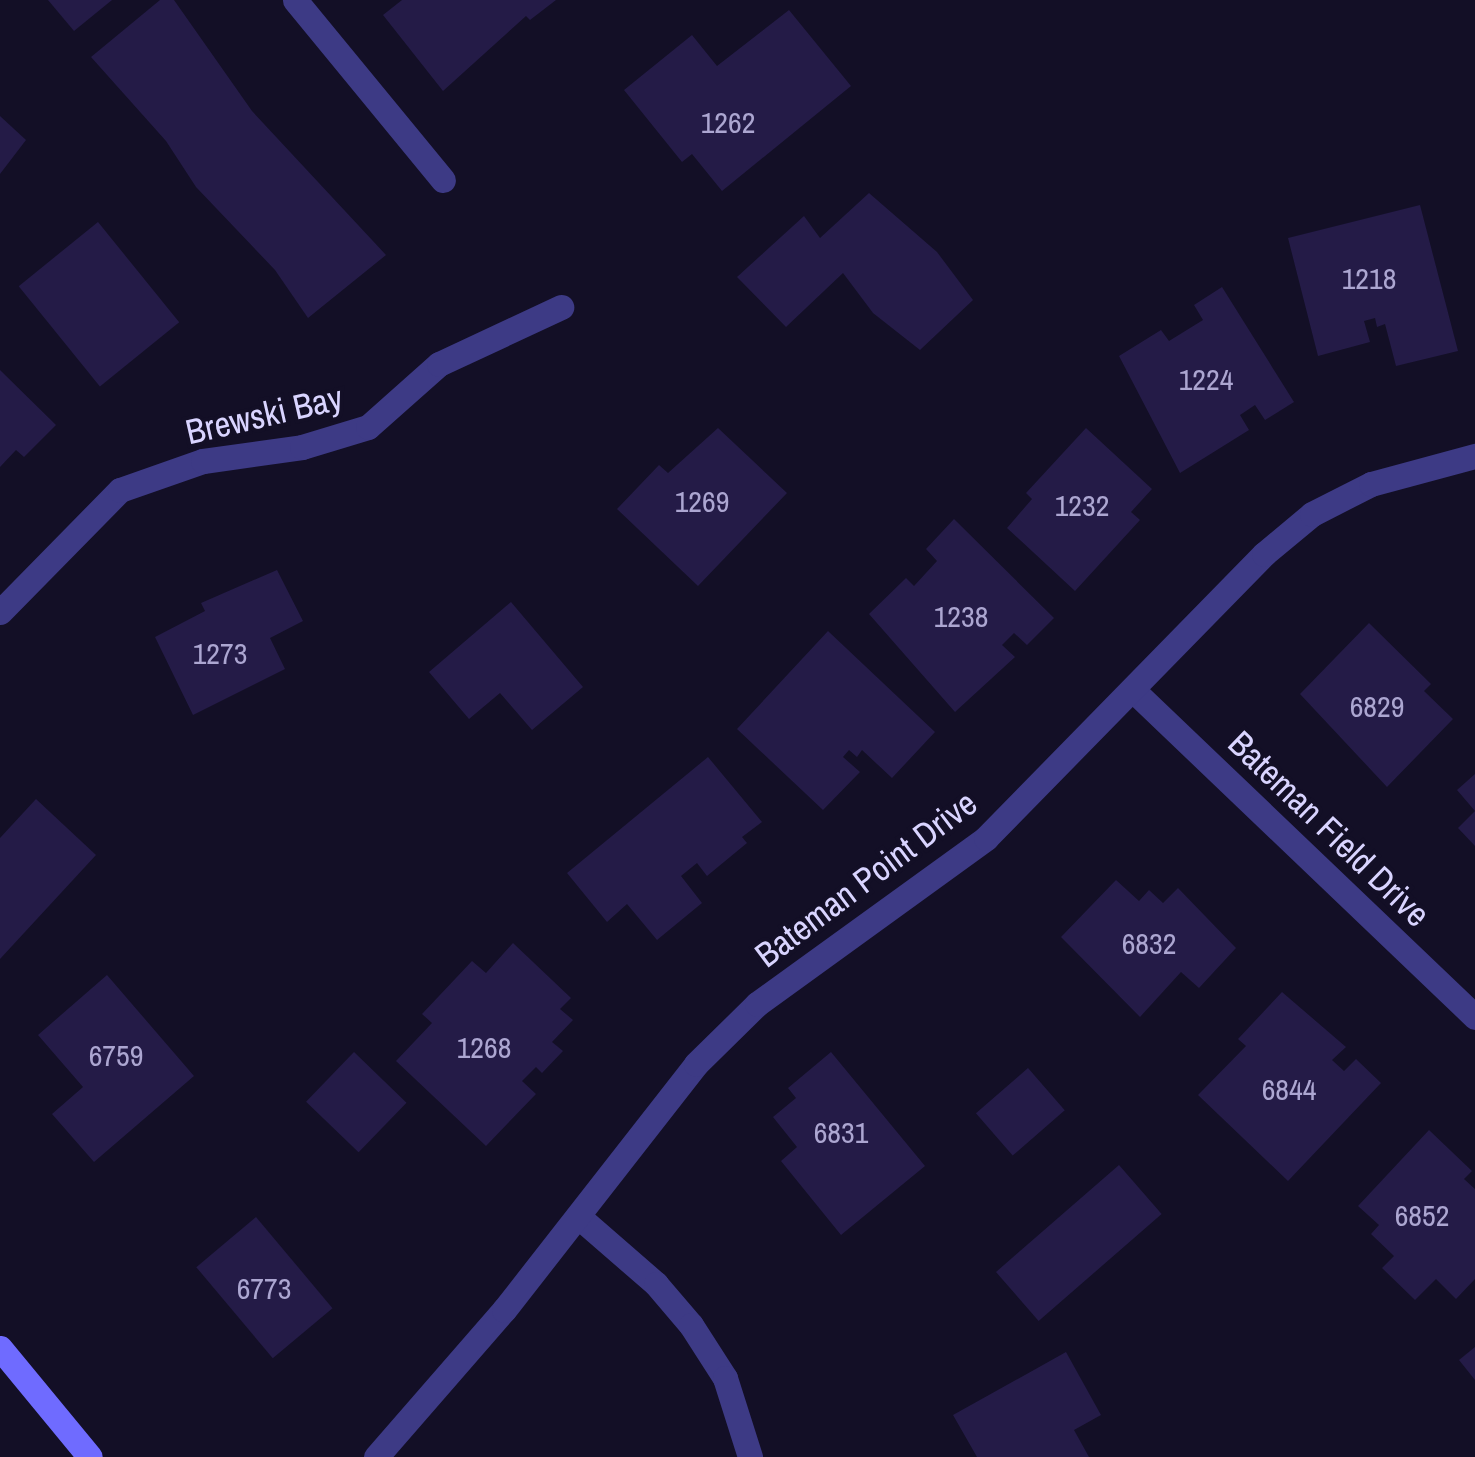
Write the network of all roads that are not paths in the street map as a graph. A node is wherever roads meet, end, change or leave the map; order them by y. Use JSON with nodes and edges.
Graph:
{"nodes":[{"id":1,"x":296,"y":0,"type":"edge"},
{"id":2,"x":443,"y":180,"type":"dead end"},
{"id":3,"x":561,"y":307,"type":"dead end"},
{"id":4,"x":1475,"y":456,"type":"edge"},
{"id":5,"x":0,"y":612,"type":"edge"},
{"id":6,"x":1134,"y":692,"type":"junction"},
{"id":7,"x":1475,"y":1017,"type":"edge"},
{"id":8,"x":580,"y":1217,"type":"junction"},
{"id":9,"x":8,"y":1357,"type":"edge"},
{"id":10,"x":90,"y":1457,"type":"edge"},
{"id":11,"x":376,"y":1457,"type":"edge"},
{"id":12,"x":750,"y":1457,"type":"edge"}],
"edges":[{"from":1,"to":2,"type":"street"},
{"from":3,"to":5,"type":"street","name":"Brewski Bay"},
{"from":4,"to":6,"type":"street","name":"Bateman Point Drive"},
{"from":6,"to":7,"type":"street","name":"Bateman Field Drive"},
{"from":6,"to":8,"type":"street","name":"Bateman Point Drive"},
{"from":8,"to":11,"type":"street","name":"Bateman Point Drive"},
{"from":8,"to":12,"type":"street"},
{"from":9,"to":10,"type":"main road"}]}
